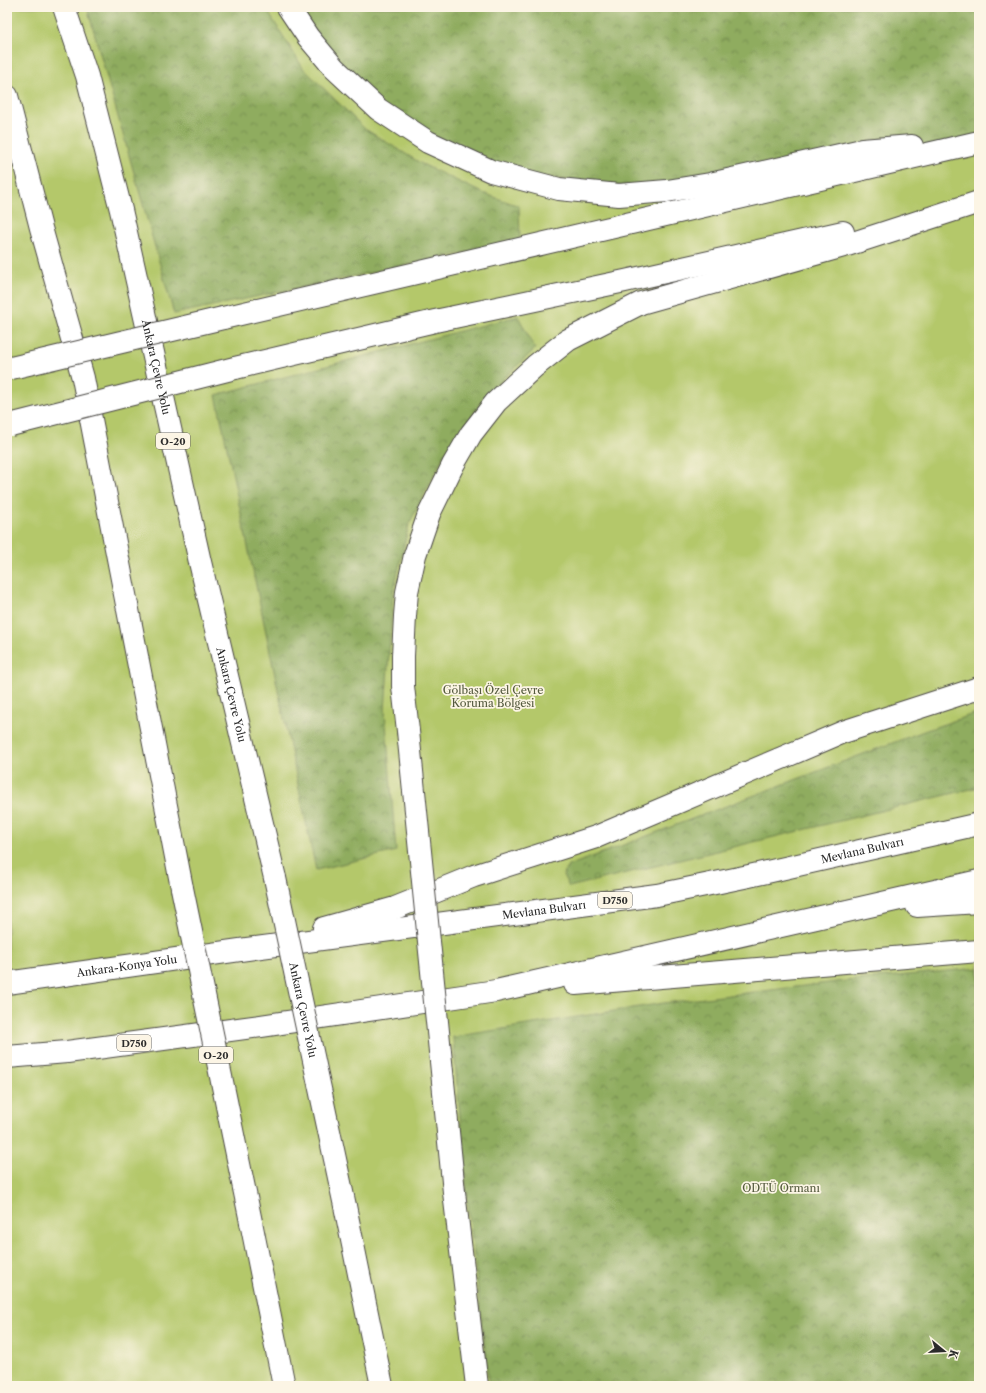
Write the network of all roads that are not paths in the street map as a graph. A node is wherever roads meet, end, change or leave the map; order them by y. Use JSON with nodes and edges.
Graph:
{"nodes":[{"id":1,"x":64,"y":7,"type":"edge"},
{"id":2,"x":288,"y":7,"type":"edge"},
{"id":3,"x":7,"y":96,"type":"edge"},
{"id":4,"x":979,"y":142,"type":"edge"},
{"id":5,"x":953,"y":148,"type":"junction"},
{"id":6,"x":979,"y":201,"type":"edge"},
{"id":7,"x":7,"y":369,"type":"edge"},
{"id":8,"x":9,"y":426,"type":"edge"},
{"id":9,"x":979,"y":688,"type":"edge"},
{"id":10,"x":979,"y":824,"type":"edge"},
{"id":11,"x":979,"y":881,"type":"edge"},
{"id":12,"x":979,"y":902,"type":"edge"},
{"id":13,"x":850,"y":910,"type":"junction"},
{"id":14,"x":247,"y":949,"type":"junction"},
{"id":15,"x":979,"y":951,"type":"edge"},
{"id":16,"x":7,"y":983,"type":"edge"},
{"id":17,"x":496,"y":991,"type":"junction"},
{"id":18,"x":7,"y":1057,"type":"edge"},
{"id":19,"x":284,"y":1386,"type":"edge"},
{"id":20,"x":382,"y":1386,"type":"edge"},
{"id":21,"x":476,"y":1386,"type":"edge"}],
"edges":[{"from":1,"to":20,"type":"highway","name":"Ankara Çevre Yolu","number":"O-20","bridge":true},
{"from":2,"to":5,"type":"highway"},
{"from":3,"to":19,"type":"highway","number":"O-20","bridge":true},
{"from":4,"to":5,"type":"highway"},
{"from":5,"to":7,"type":"highway","bridge":true},
{"from":6,"to":8,"type":"highway","bridge":true},
{"from":6,"to":21,"type":"highway","bridge":true},
{"from":9,"to":14,"type":"highway"},
{"from":10,"to":14,"type":"highway","name":"Mevlana Bulvarı","number":"D750"},
{"from":11,"to":13,"type":"highway","number":"D750"},
{"from":12,"to":13,"type":"highway"},
{"from":13,"to":17,"type":"highway","number":"D750"},
{"from":14,"to":16,"type":"highway","name":"Ankara-Konya Yolu","number":"D750"},
{"from":15,"to":17,"type":"highway"},
{"from":17,"to":18,"type":"highway","number":"D750"}]}
